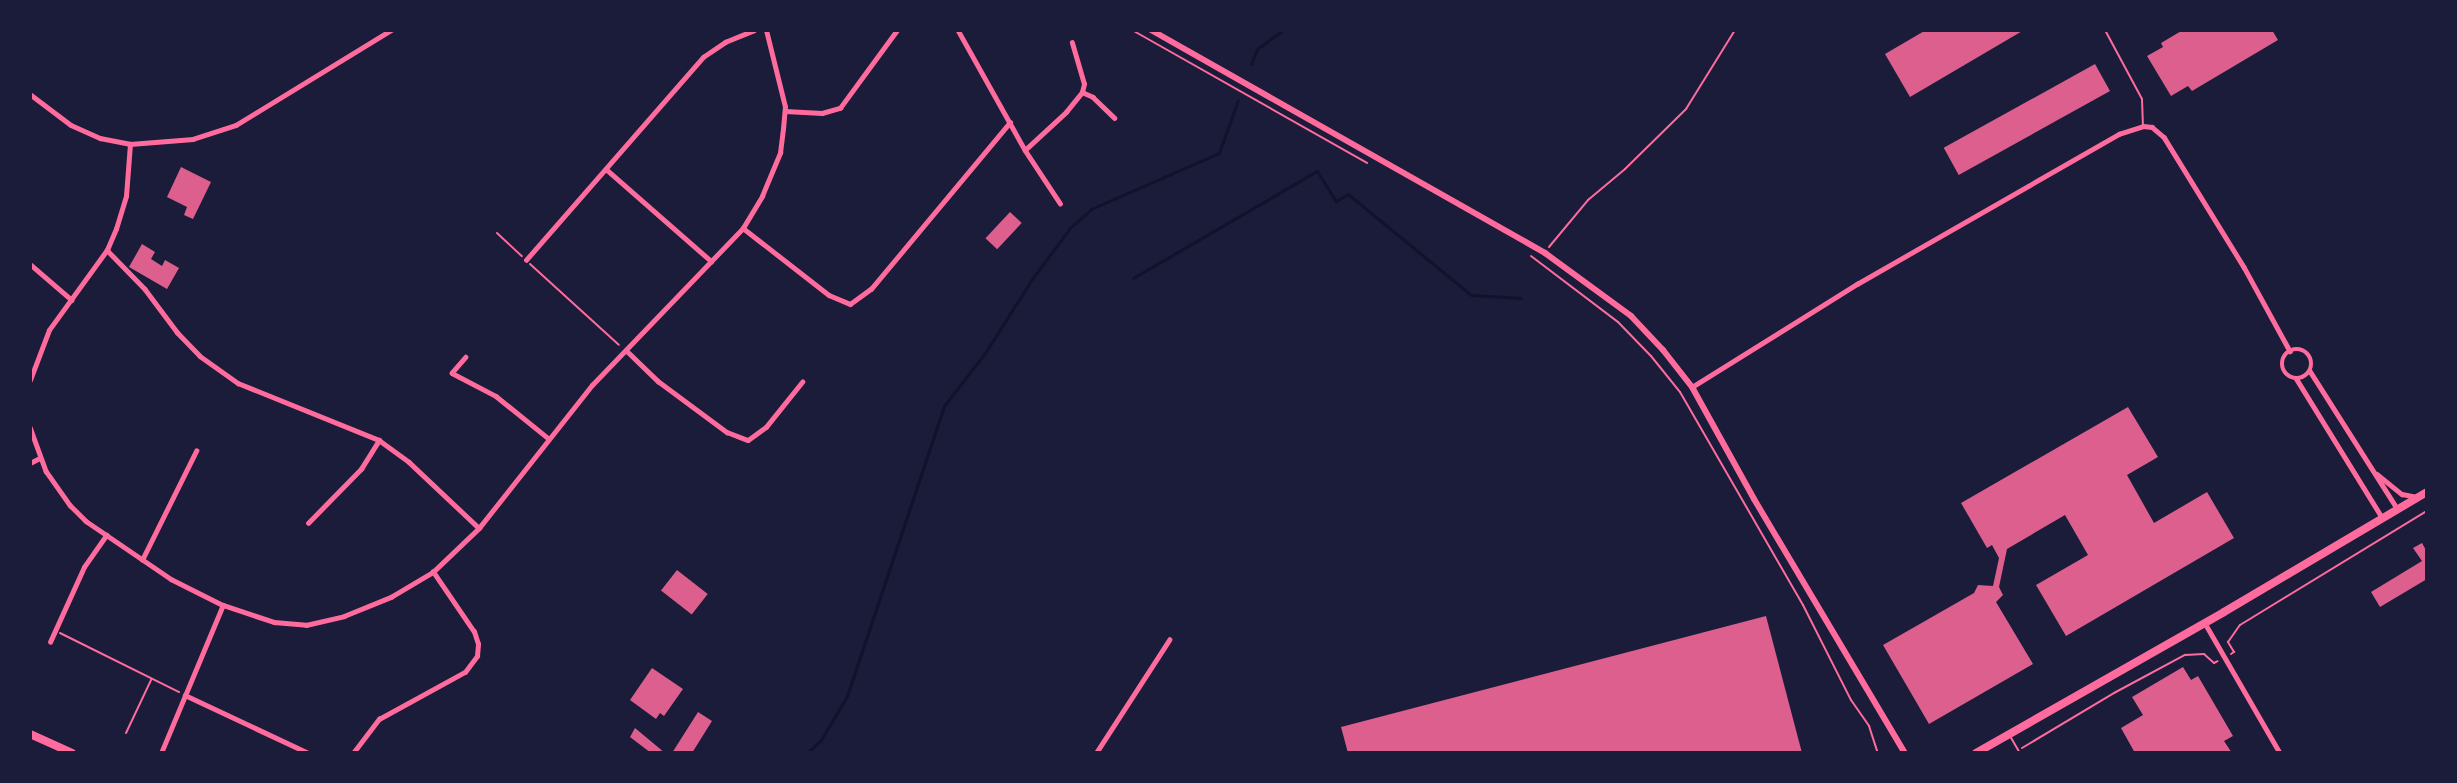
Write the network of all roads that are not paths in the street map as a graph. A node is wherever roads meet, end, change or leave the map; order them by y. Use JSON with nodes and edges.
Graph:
{"nodes":[{"id":1,"x":391,"y":30,"type":"edge"},
{"id":2,"x":754,"y":30,"type":"edge"},
{"id":3,"x":766,"y":30,"type":"edge"},
{"id":4,"x":897,"y":30,"type":"edge"},
{"id":5,"x":958,"y":30,"type":"edge"},
{"id":6,"x":1151,"y":30,"type":"edge"},
{"id":7,"x":2105,"y":30,"type":"edge"},
{"id":8,"x":1072,"y":43,"type":"dead end"},
{"id":9,"x":1082,"y":92,"type":"junction"},
{"id":10,"x":30,"y":94,"type":"edge"},
{"id":11,"x":785,"y":111,"type":"junction"},
{"id":12,"x":1115,"y":118,"type":"dead end"},
{"id":13,"x":1010,"y":122,"type":"junction"},
{"id":14,"x":2143,"y":126,"type":"junction"},
{"id":15,"x":130,"y":144,"type":"junction"},
{"id":16,"x":1025,"y":150,"type":"junction"},
{"id":17,"x":606,"y":169,"type":"junction"},
{"id":18,"x":1060,"y":203,"type":"dead end"},
{"id":19,"x":743,"y":228,"type":"junction"},
{"id":20,"x":107,"y":250,"type":"junction"},
{"id":21,"x":526,"y":260,"type":"road end"},
{"id":22,"x":711,"y":261,"type":"junction"},
{"id":23,"x":30,"y":264,"type":"edge"},
{"id":24,"x":72,"y":300,"type":"junction"},
{"id":25,"x":626,"y":350,"type":"junction"},
{"id":26,"x":2290,"y":351,"type":"junction"},
{"id":27,"x":466,"y":357,"type":"dead end"},
{"id":28,"x":2310,"y":371,"type":"junction"},
{"id":29,"x":2296,"y":378,"type":"junction"},
{"id":30,"x":30,"y":381,"type":"edge"},
{"id":31,"x":802,"y":382,"type":"dead end"},
{"id":32,"x":1692,"y":387,"type":"junction"},
{"id":33,"x":30,"y":427,"type":"edge"},
{"id":34,"x":548,"y":438,"type":"junction"},
{"id":35,"x":379,"y":440,"type":"junction"},
{"id":36,"x":196,"y":451,"type":"dead end"},
{"id":37,"x":40,"y":458,"type":"junction"},
{"id":38,"x":30,"y":463,"type":"edge"},
{"id":39,"x":2371,"y":468,"type":"junction"},
{"id":40,"x":2427,"y":492,"type":"edge"},
{"id":41,"x":2418,"y":497,"type":"junction"},
{"id":42,"x":2397,"y":508,"type":"junction"},
{"id":43,"x":2382,"y":517,"type":"junction"},
{"id":44,"x":308,"y":523,"type":"dead end"},
{"id":45,"x":479,"y":528,"type":"junction"},
{"id":46,"x":106,"y":535,"type":"junction"},
{"id":47,"x":142,"y":561,"type":"junction"},
{"id":48,"x":433,"y":572,"type":"junction"},
{"id":49,"x":223,"y":605,"type":"junction"},
{"id":50,"x":2205,"y":623,"type":"junction"},
{"id":51,"x":1169,"y":640,"type":"dead end"},
{"id":52,"x":50,"y":642,"type":"dead end"},
{"id":53,"x":185,"y":695,"type":"junction"},
{"id":54,"x":2009,"y":733,"type":"junction"},
{"id":55,"x":30,"y":734,"type":"edge"},
{"id":56,"x":72,"y":753,"type":"edge"},
{"id":57,"x":161,"y":753,"type":"edge"},
{"id":58,"x":308,"y":753,"type":"edge"},
{"id":59,"x":353,"y":753,"type":"edge"},
{"id":60,"x":1096,"y":753,"type":"edge"},
{"id":61,"x":1905,"y":753,"type":"edge"},
{"id":62,"x":1976,"y":753,"type":"edge"},
{"id":63,"x":2020,"y":753,"type":"edge"},
{"id":64,"x":2280,"y":753,"type":"edge"}],
"edges":[{"from":1,"to":15,"type":"street"},
{"from":2,"to":17,"type":"street"},
{"from":3,"to":11,"type":"street"},
{"from":4,"to":11,"type":"street"},
{"from":5,"to":13,"type":"street"},
{"from":6,"to":32,"type":"street"},
{"from":7,"to":14,"type":"lane"},
{"from":8,"to":9,"type":"street"},
{"from":9,"to":12,"type":"street"},
{"from":9,"to":16,"type":"street"},
{"from":10,"to":15,"type":"street"},
{"from":11,"to":19,"type":"street"},
{"from":13,"to":16,"type":"street"},
{"from":13,"to":19,"type":"street"},
{"from":14,"to":26,"type":"street"},
{"from":14,"to":32,"type":"street"},
{"from":15,"to":20,"type":"street"},
{"from":16,"to":18,"type":"street"},
{"from":17,"to":21,"type":"street"},
{"from":17,"to":22,"type":"street"},
{"from":19,"to":22,"type":"street"},
{"from":20,"to":24,"type":"street"},
{"from":20,"to":35,"type":"street"},
{"from":22,"to":25,"type":"street"},
{"from":23,"to":24,"type":"street"},
{"from":24,"to":30,"type":"street"},
{"from":25,"to":31,"type":"street"},
{"from":25,"to":34,"type":"street"},
{"from":26,"to":28,"type":"street"},
{"from":26,"to":29,"type":"street"},
{"from":27,"to":34,"type":"street"},
{"from":28,"to":29,"type":"street"},
{"from":28,"to":39,"type":"street"},
{"from":29,"to":43,"type":"street"},
{"from":32,"to":61,"type":"street"},
{"from":33,"to":37,"type":"street"},
{"from":34,"to":45,"type":"street"},
{"from":35,"to":44,"type":"street"},
{"from":35,"to":45,"type":"street"},
{"from":36,"to":47,"type":"street"},
{"from":37,"to":38,"type":"street"},
{"from":37,"to":46,"type":"street"},
{"from":39,"to":41,"type":"street"},
{"from":39,"to":42,"type":"street"},
{"from":40,"to":41,"type":"main road"},
{"from":41,"to":42,"type":"main road"},
{"from":42,"to":43,"type":"main road"},
{"from":43,"to":50,"type":"main road"},
{"from":45,"to":48,"type":"street"},
{"from":46,"to":47,"type":"street"},
{"from":46,"to":52,"type":"street"},
{"from":47,"to":49,"type":"street"},
{"from":48,"to":49,"type":"street"},
{"from":48,"to":59,"type":"street"},
{"from":49,"to":53,"type":"street"},
{"from":50,"to":54,"type":"main road"},
{"from":50,"to":64,"type":"street"},
{"from":51,"to":60,"type":"street"},
{"from":53,"to":57,"type":"street"},
{"from":53,"to":58,"type":"street"},
{"from":54,"to":62,"type":"main road"},
{"from":54,"to":63,"type":"lane"},
{"from":55,"to":56,"type":"main road"}]}
